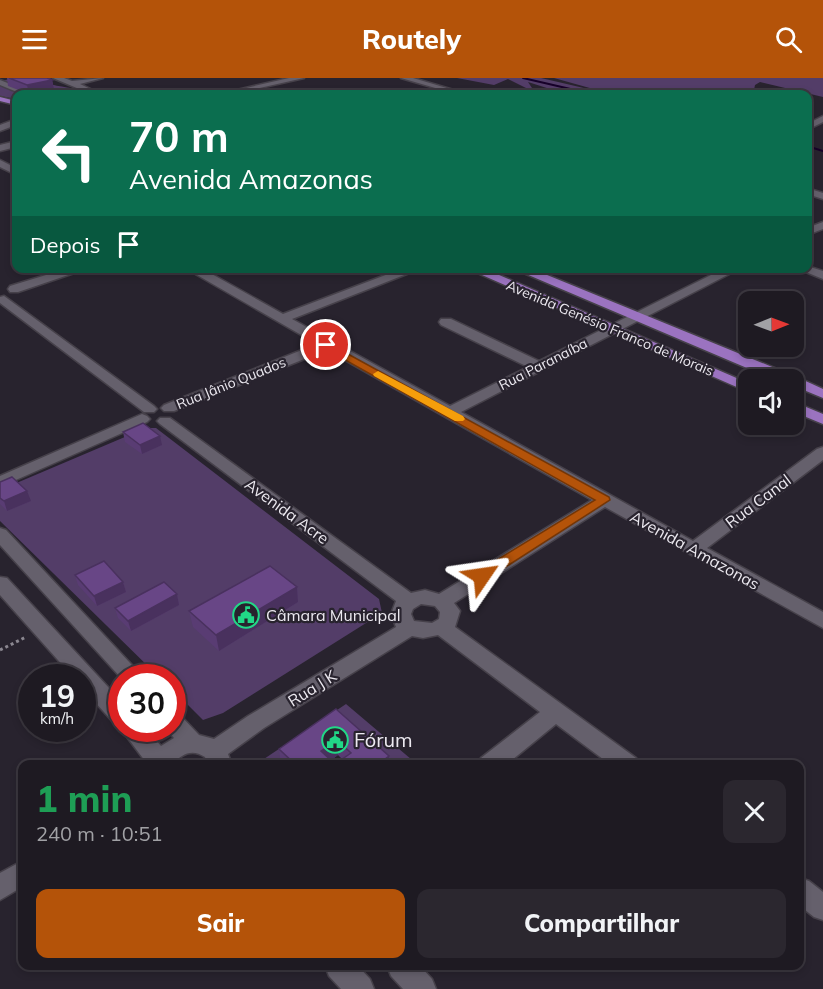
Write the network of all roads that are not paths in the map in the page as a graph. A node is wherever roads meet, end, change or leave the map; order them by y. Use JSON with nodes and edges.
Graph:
{"nodes":[{"id":1,"x":15,"y":78,"type":"edge"},
{"id":2,"x":57,"y":78,"type":"edge"},
{"id":3,"x":99,"y":78,"type":"edge"},
{"id":4,"x":300,"y":78,"type":"edge"},
{"id":5,"x":405,"y":78,"type":"edge"},
{"id":6,"x":0,"y":81,"type":"edge"},
{"id":7,"x":242,"y":81,"type":"dead end"},
{"id":8,"x":71,"y":84,"type":"junction"},
{"id":9,"x":259,"y":87,"type":"junction"},
{"id":10,"x":19,"y":90,"type":"edge"},
{"id":11,"x":87,"y":90,"type":"edge"},
{"id":12,"x":244,"y":90,"type":"edge"},
{"id":13,"x":268,"y":90,"type":"edge"},
{"id":14,"x":448,"y":90,"type":"edge"},
{"id":15,"x":68,"y":273,"type":"edge"},
{"id":16,"x":200,"y":273,"type":"edge"},
{"id":17,"x":403,"y":273,"type":"edge"},
{"id":18,"x":483,"y":273,"type":"edge"},
{"id":19,"x":531,"y":273,"type":"edge"},
{"id":20,"x":725,"y":273,"type":"edge"},
{"id":21,"x":4,"y":294,"type":"edge"},
{"id":22,"x":638,"y":317,"type":"junction"},
{"id":23,"x":281,"y":319,"type":"junction"},
{"id":24,"x":446,"y":322,"type":"dead end"},
{"id":25,"x":611,"y":330,"type":"junction"},
{"id":26,"x":326,"y":345,"type":"junction"},
{"id":27,"x":538,"y":366,"type":"junction"},
{"id":28,"x":763,"y":369,"type":"edge"},
{"id":29,"x":738,"y":384,"type":"edge"},
{"id":30,"x":804,"y":385,"type":"edge"},
{"id":31,"x":823,"y":394,"type":"edge"},
{"id":32,"x":804,"y":411,"type":"edge"},
{"id":33,"x":448,"y":413,"type":"junction"},
{"id":34,"x":146,"y":414,"type":"junction"},
{"id":35,"x":167,"y":415,"type":"junction"},
{"id":36,"x":823,"y":419,"type":"edge"},
{"id":37,"x":823,"y":452,"type":"edge"},
{"id":38,"x":0,"y":482,"type":"edge"},
{"id":39,"x":604,"y":500,"type":"junction"},
{"id":40,"x":0,"y":534,"type":"edge"},
{"id":41,"x":694,"y":549,"type":"junction"},
{"id":42,"x":0,"y":584,"type":"edge"},
{"id":43,"x":410,"y":601,"type":"junction"},
{"id":44,"x":441,"y":601,"type":"junction"},
{"id":45,"x":823,"y":621,"type":"edge"},
{"id":46,"x":410,"y":628,"type":"junction"},
{"id":47,"x":442,"y":628,"type":"junction"},
{"id":48,"x":120,"y":664,"type":"edge"},
{"id":49,"x":108,"y":702,"type":"edge"},
{"id":50,"x":556,"y":712,"type":"junction"},
{"id":51,"x":186,"y":736,"type":"edge"},
{"id":52,"x":143,"y":742,"type":"edge"},
{"id":53,"x":192,"y":742,"type":"junction"},
{"id":54,"x":218,"y":758,"type":"edge"},
{"id":55,"x":158,"y":760,"type":"edge"},
{"id":56,"x":164,"y":760,"type":"edge"},
{"id":57,"x":495,"y":760,"type":"edge"},
{"id":58,"x":621,"y":760,"type":"edge"},
{"id":59,"x":18,"y":876,"type":"edge"},
{"id":60,"x":0,"y":888,"type":"edge"},
{"id":61,"x":804,"y":893,"type":"edge"},
{"id":62,"x":823,"y":908,"type":"edge"},
{"id":63,"x":343,"y":970,"type":"edge"},
{"id":64,"x":405,"y":970,"type":"edge"},
{"id":65,"x":360,"y":989,"type":"edge"},
{"id":66,"x":422,"y":989,"type":"edge"}],
"edges":[{"from":1,"to":6,"type":"street"},
{"from":2,"to":8,"type":"street"},
{"from":3,"to":8,"type":"street"},
{"from":4,"to":9,"type":"street"},
{"from":5,"to":14,"type":"street"},
{"from":6,"to":10,"type":"street"},
{"from":7,"to":9,"type":"street"},
{"from":8,"to":11,"type":"street"},
{"from":9,"to":12,"type":"street"},
{"from":9,"to":13,"type":"street"},
{"from":15,"to":21,"type":"street"},
{"from":16,"to":23,"type":"street","name":"Avenida Amazonas"},
{"from":17,"to":23,"type":"street"},
{"from":18,"to":25,"type":"main road","name":"Avenida Genésio Franco de Morais"},
{"from":19,"to":22,"type":"main road","name":"Avenida Genésio Franco de Morais"},
{"from":20,"to":22,"type":"street","name":"Rua Paranaíba"},
{"from":21,"to":34,"type":"street"},
{"from":22,"to":25,"type":"street","name":"Rua Paranaíba"},
{"from":22,"to":28,"type":"main road","name":"Avenida Genésio Franco de Morais"},
{"from":23,"to":26,"type":"street","name":"Avenida Amazonas"},
{"from":24,"to":27,"type":"street"},
{"from":25,"to":27,"type":"street","name":"Rua Paranaíba"},
{"from":25,"to":29,"type":"main road","name":"Avenida Genésio Franco de Morais"},
{"from":26,"to":33,"type":"street","name":"Avenida Amazonas"},
{"from":26,"to":35,"type":"street","name":"Rua Jânio Quados"},
{"from":27,"to":33,"type":"street","name":"Rua Paranaíba"},
{"from":30,"to":31,"type":"main road"},
{"from":32,"to":36,"type":"main road"},
{"from":33,"to":39,"type":"street","name":"Avenida Amazonas"},
{"from":34,"to":35,"type":"street"},
{"from":34,"to":38,"type":"street"},
{"from":35,"to":43,"type":"street","name":"Avenida Acre"},
{"from":37,"to":41,"type":"street","name":"Rua Canal"},
{"from":39,"to":41,"type":"street","name":"Avenida Amazonas"},
{"from":39,"to":44,"type":"street"},
{"from":40,"to":48,"type":"street"},
{"from":41,"to":45,"type":"street","name":"Avenida Amazonas"},
{"from":42,"to":49,"type":"street"},
{"from":43,"to":44,"type":"street"},
{"from":43,"to":46,"type":"street"},
{"from":44,"to":47,"type":"street"},
{"from":46,"to":47,"type":"street"},
{"from":46,"to":54,"type":"street","name":"Rua J K"},
{"from":47,"to":50,"type":"street"},
{"from":50,"to":57,"type":"street"},
{"from":50,"to":58,"type":"street"},
{"from":51,"to":53,"type":"street"},
{"from":52,"to":55,"type":"street"},
{"from":53,"to":54,"type":"street"},
{"from":53,"to":56,"type":"street"},
{"from":59,"to":60,"type":"street"},
{"from":61,"to":62,"type":"street"},
{"from":63,"to":65,"type":"street"},
{"from":64,"to":66,"type":"street"}]}
